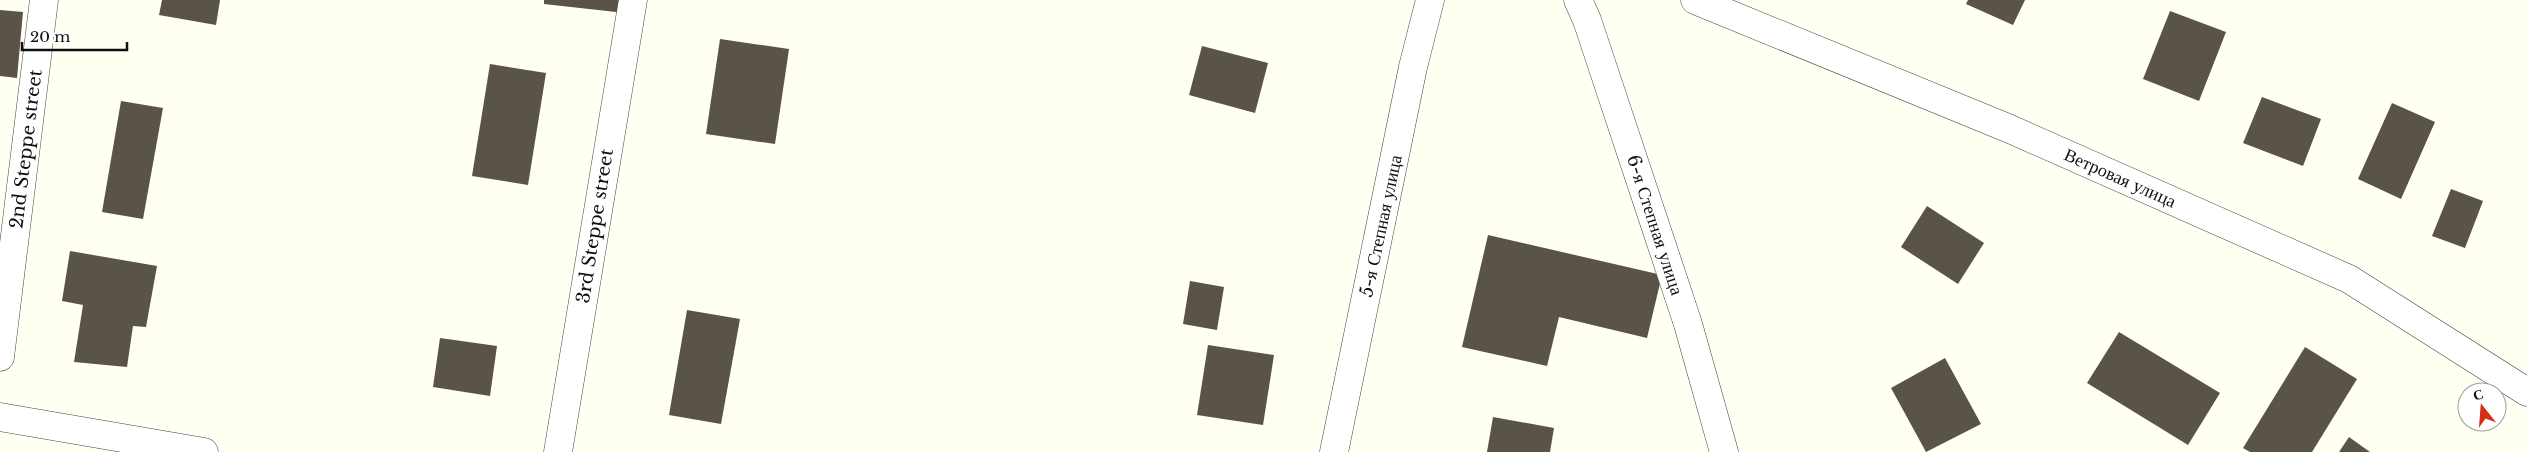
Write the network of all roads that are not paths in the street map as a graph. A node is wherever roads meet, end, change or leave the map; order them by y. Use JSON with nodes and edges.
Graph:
{"nodes":[{"id":1,"x":44,"y":0,"type":"edge"},
{"id":2,"x":632,"y":0,"type":"edge"},
{"id":3,"x":1430,"y":0,"type":"edge"},
{"id":4,"x":1578,"y":0,"type":"edge"},
{"id":5,"x":1695,"y":0,"type":"edge"},
{"id":6,"x":0,"y":357,"type":"edge"},
{"id":7,"x":2527,"y":392,"type":"edge"},
{"id":8,"x":0,"y":417,"type":"edge"},
{"id":9,"x":204,"y":452,"type":"edge"},
{"id":10,"x":558,"y":452,"type":"edge"},
{"id":11,"x":1334,"y":452,"type":"edge"},
{"id":12,"x":1724,"y":452,"type":"edge"}],
"edges":[{"from":1,"to":6,"type":"street","name":"2nd Steppe street"},
{"from":2,"to":10,"type":"street","name":"3rd Steppe street"},
{"from":3,"to":11,"type":"street","name":"5-я Степная улица"},
{"from":4,"to":12,"type":"street","name":"6-я Степная улица"},
{"from":5,"to":7,"type":"street","name":"Ветровая улица"},
{"from":8,"to":9,"type":"street"}]}
